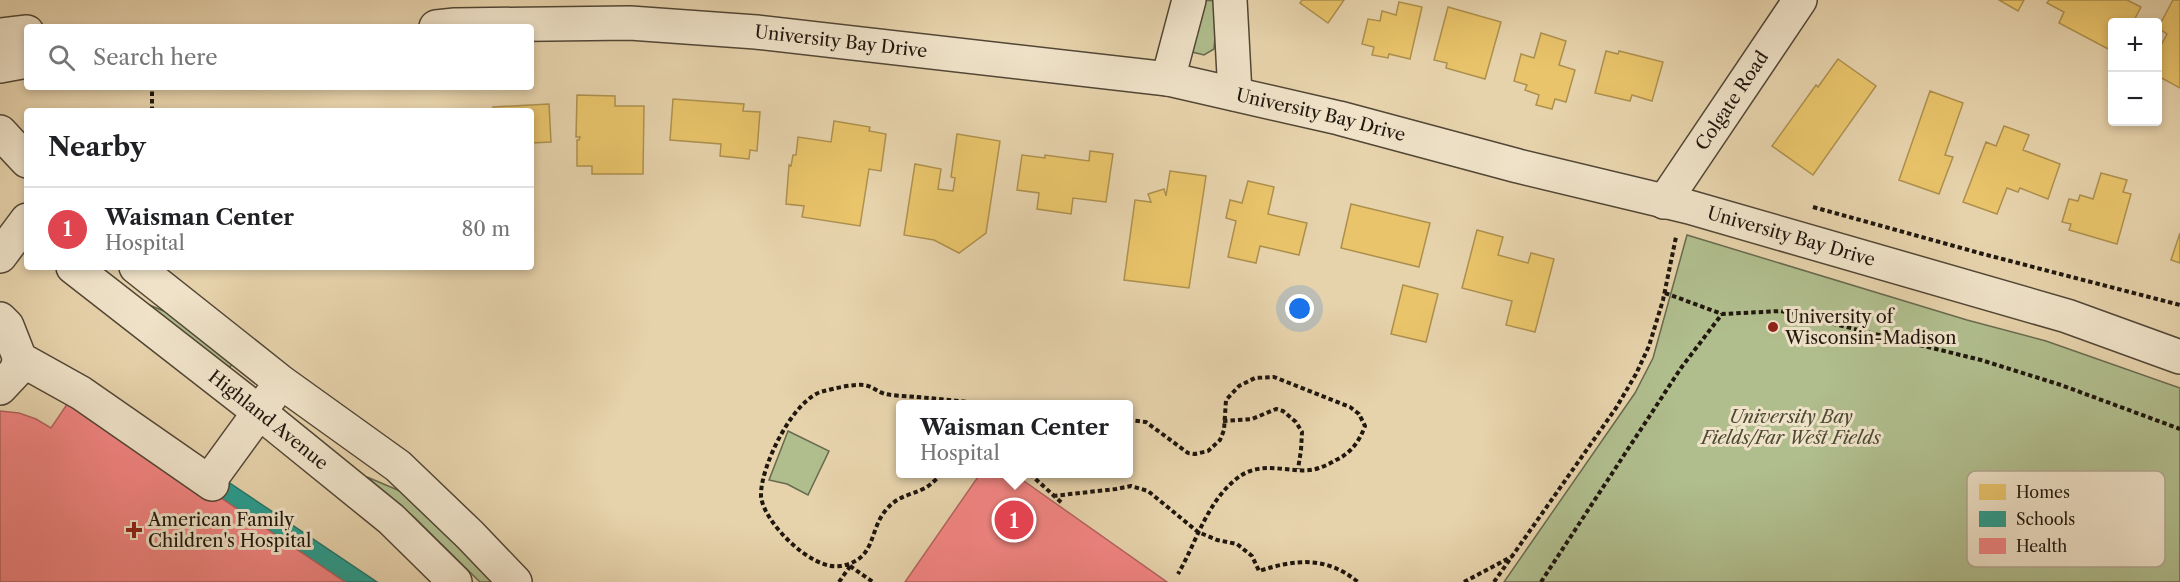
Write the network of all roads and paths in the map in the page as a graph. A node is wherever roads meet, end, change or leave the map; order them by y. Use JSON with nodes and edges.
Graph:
{"nodes":[{"id":1,"x":1189,"y":0,"type":"edge"},
{"id":2,"x":1230,"y":0,"type":"edge"},
{"id":3,"x":1800,"y":0,"type":"edge"},
{"id":4,"x":534,"y":24,"type":"edge"},
{"id":5,"x":24,"y":32,"type":"edge"},
{"id":6,"x":0,"y":35,"type":"edge"},
{"id":7,"x":24,"y":62,"type":"edge"},
{"id":8,"x":0,"y":66,"type":"edge"},
{"id":9,"x":1168,"y":79,"type":"junction"},
{"id":10,"x":152,"y":90,"type":"edge"},
{"id":11,"x":1234,"y":94,"type":"junction"},
{"id":12,"x":152,"y":108,"type":"edge"},
{"id":13,"x":0,"y":132,"type":"edge"},
{"id":14,"x":24,"y":157,"type":"edge"},
{"id":15,"x":1677,"y":205,"type":"junction"},
{"id":16,"x":1808,"y":206,"type":"dead end"},
{"id":17,"x":19,"y":221,"type":"edge"},
{"id":18,"x":0,"y":256,"type":"edge"},
{"id":19,"x":77,"y":270,"type":"edge"},
{"id":20,"x":140,"y":270,"type":"edge"},
{"id":21,"x":1665,"y":293,"type":"junction"},
{"id":22,"x":2180,"y":305,"type":"edge"},
{"id":23,"x":1722,"y":314,"type":"junction"},
{"id":24,"x":0,"y":319,"type":"edge"},
{"id":25,"x":2180,"y":357,"type":"edge"},
{"id":26,"x":20,"y":359,"type":"junction"},
{"id":27,"x":281,"y":382,"type":"junction"},
{"id":28,"x":0,"y":388,"type":"edge"},
{"id":29,"x":942,"y":400,"type":"edge"},
{"id":30,"x":259,"y":412,"type":"junction"},
{"id":31,"x":1133,"y":421,"type":"edge"},
{"id":32,"x":1223,"y":421,"type":"junction"},
{"id":33,"x":2180,"y":429,"type":"edge"},
{"id":34,"x":1298,"y":469,"type":"junction"},
{"id":35,"x":937,"y":478,"type":"edge"},
{"id":36,"x":1034,"y":478,"type":"edge"},
{"id":37,"x":1053,"y":495,"type":"junction"},
{"id":38,"x":1062,"y":503,"type":"dead end"},
{"id":39,"x":1198,"y":532,"type":"junction"},
{"id":40,"x":1512,"y":557,"type":"junction"},
{"id":41,"x":852,"y":564,"type":"junction"},
{"id":42,"x":1179,"y":574,"type":"dead end"},
{"id":43,"x":455,"y":582,"type":"edge"},
{"id":44,"x":515,"y":582,"type":"edge"},
{"id":45,"x":839,"y":582,"type":"edge"},
{"id":46,"x":873,"y":582,"type":"edge"},
{"id":47,"x":1358,"y":582,"type":"edge"},
{"id":48,"x":1464,"y":582,"type":"edge"},
{"id":49,"x":1494,"y":582,"type":"edge"},
{"id":50,"x":1541,"y":582,"type":"edge"}],
"edges":[{"from":1,"to":9,"type":"street"},
{"from":2,"to":11,"type":"street"},
{"from":3,"to":15,"type":"street","name":"Colgate Road"},
{"from":4,"to":9,"type":"street","name":"University Bay Drive"},
{"from":5,"to":6,"type":"street"},
{"from":7,"to":8,"type":"street"},
{"from":9,"to":11,"type":"street","name":"University Bay Drive"},
{"from":10,"to":12,"type":"path"},
{"from":11,"to":15,"type":"street","name":"University Bay Drive"},
{"from":13,"to":14,"type":"street"},
{"from":15,"to":21,"type":"path"},
{"from":15,"to":25,"type":"street","name":"University Bay Drive"},
{"from":16,"to":22,"type":"path"},
{"from":17,"to":18,"type":"street"},
{"from":19,"to":30,"type":"street","name":"Highland Avenue"},
{"from":20,"to":27,"type":"street"},
{"from":21,"to":23,"type":"path"},
{"from":21,"to":40,"type":"path"},
{"from":23,"to":33,"type":"path"},
{"from":23,"to":50,"type":"path"},
{"from":24,"to":26,"type":"street"},
{"from":26,"to":28,"type":"street"},
{"from":26,"to":30,"type":"street"},
{"from":27,"to":30,"type":"street"},
{"from":27,"to":44,"type":"street"},
{"from":29,"to":41,"type":"path"},
{"from":30,"to":43,"type":"street","name":"Highland Avenue"},
{"from":31,"to":32,"type":"path"},
{"from":32,"to":34,"type":"path"},
{"from":32,"to":34,"type":"path"},
{"from":34,"to":39,"type":"path"},
{"from":35,"to":41,"type":"path"},
{"from":36,"to":37,"type":"path"},
{"from":37,"to":38,"type":"path"},
{"from":37,"to":39,"type":"path"},
{"from":39,"to":42,"type":"path"},
{"from":39,"to":47,"type":"path"},
{"from":40,"to":48,"type":"path"},
{"from":40,"to":49,"type":"path"},
{"from":41,"to":45,"type":"path"},
{"from":41,"to":46,"type":"path"}]}
